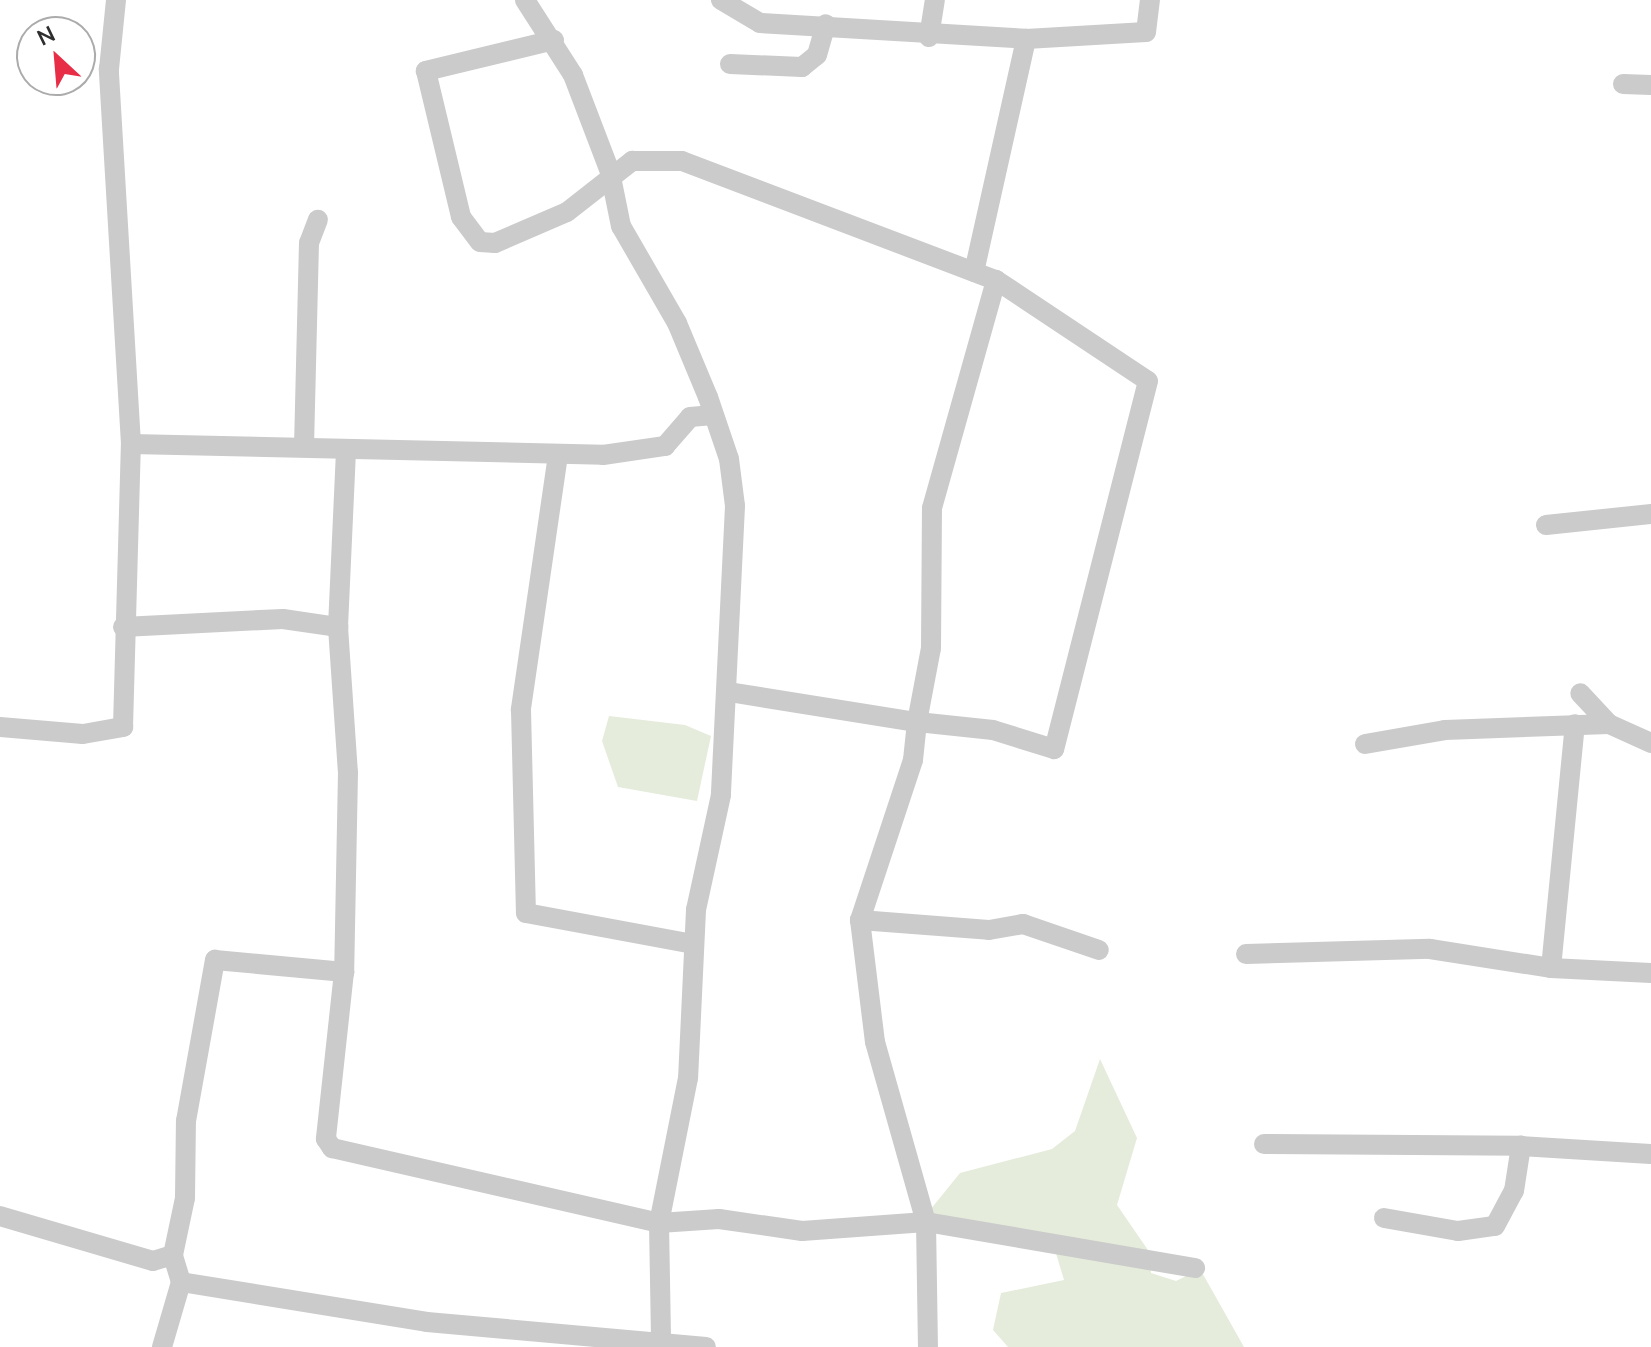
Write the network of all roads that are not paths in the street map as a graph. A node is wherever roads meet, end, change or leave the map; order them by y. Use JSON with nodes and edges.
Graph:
{"nodes":[{"id":1,"x":116,"y":0,"type":"edge"},
{"id":2,"x":525,"y":0,"type":"edge"},
{"id":3,"x":721,"y":0,"type":"edge"},
{"id":4,"x":935,"y":0,"type":"edge"},
{"id":5,"x":1150,"y":0,"type":"edge"},
{"id":6,"x":826,"y":24,"type":"junction"},
{"id":7,"x":929,"y":37,"type":"junction"},
{"id":8,"x":1026,"y":39,"type":"junction"},
{"id":9,"x":554,"y":40,"type":"junction"},
{"id":10,"x":730,"y":64,"type":"dead end"},
{"id":11,"x":1623,"y":84,"type":"dead end"},
{"id":12,"x":1651,"y":85,"type":"edge"},
{"id":13,"x":610,"y":172,"type":"junction"},
{"id":14,"x":318,"y":220,"type":"dead end"},
{"id":15,"x":974,"y":272,"type":"junction"},
{"id":16,"x":996,"y":280,"type":"junction"},
{"id":17,"x":713,"y":415,"type":"junction"},
{"id":18,"x":131,"y":444,"type":"junction"},
{"id":19,"x":304,"y":447,"type":"junction"},
{"id":20,"x":346,"y":452,"type":"junction"},
{"id":21,"x":558,"y":455,"type":"junction"},
{"id":22,"x":1651,"y":514,"type":"edge"},
{"id":23,"x":1546,"y":525,"type":"dead end"},
{"id":24,"x":123,"y":627,"type":"junction"},
{"id":25,"x":338,"y":627,"type":"junction"},
{"id":26,"x":729,"y":692,"type":"junction"},
{"id":27,"x":1580,"y":693,"type":"dead end"},
{"id":28,"x":917,"y":722,"type":"junction"},
{"id":29,"x":1575,"y":724,"type":"junction"},
{"id":30,"x":1609,"y":724,"type":"junction"},
{"id":31,"x":0,"y":727,"type":"edge"},
{"id":32,"x":1651,"y":743,"type":"edge"},
{"id":33,"x":1365,"y":744,"type":"dead end"},
{"id":34,"x":860,"y":920,"type":"junction"},
{"id":35,"x":693,"y":944,"type":"junction"},
{"id":36,"x":1099,"y":950,"type":"dead end"},
{"id":37,"x":1246,"y":954,"type":"dead end"},
{"id":38,"x":1551,"y":968,"type":"junction"},
{"id":39,"x":344,"y":972,"type":"junction"},
{"id":40,"x":1651,"y":973,"type":"edge"},
{"id":41,"x":1264,"y":1144,"type":"dead end"},
{"id":42,"x":1521,"y":1146,"type":"junction"},
{"id":43,"x":1651,"y":1154,"type":"edge"},
{"id":44,"x":0,"y":1216,"type":"edge"},
{"id":45,"x":1384,"y":1218,"type":"dead end"},
{"id":46,"x":926,"y":1222,"type":"junction"},
{"id":47,"x":659,"y":1223,"type":"junction"},
{"id":48,"x":173,"y":1255,"type":"junction"},
{"id":49,"x":1195,"y":1268,"type":"dead end"},
{"id":50,"x":181,"y":1282,"type":"junction"},
{"id":51,"x":661,"y":1343,"type":"junction"},
{"id":52,"x":682,"y":1346,"type":"edge"},
{"id":53,"x":162,"y":1347,"type":"edge"},
{"id":54,"x":706,"y":1347,"type":"edge"},
{"id":55,"x":928,"y":1347,"type":"edge"}],
"edges":[{"from":1,"to":18,"type":"street"},
{"from":2,"to":9,"type":"street"},
{"from":3,"to":6,"type":"street"},
{"from":4,"to":7,"type":"street"},
{"from":5,"to":8,"type":"street"},
{"from":6,"to":7,"type":"street"},
{"from":6,"to":10,"type":"street"},
{"from":7,"to":8,"type":"street"},
{"from":8,"to":15,"type":"street"},
{"from":9,"to":13,"type":"street"},
{"from":9,"to":13,"type":"street"},
{"from":11,"to":12,"type":"street"},
{"from":13,"to":15,"type":"street"},
{"from":13,"to":17,"type":"street"},
{"from":14,"to":19,"type":"street"},
{"from":15,"to":16,"type":"street"},
{"from":16,"to":28,"type":"street"},
{"from":16,"to":28,"type":"street"},
{"from":17,"to":21,"type":"street"},
{"from":17,"to":26,"type":"street"},
{"from":18,"to":19,"type":"street"},
{"from":18,"to":24,"type":"street"},
{"from":19,"to":20,"type":"street"},
{"from":20,"to":21,"type":"street"},
{"from":20,"to":25,"type":"street"},
{"from":21,"to":35,"type":"street"},
{"from":22,"to":23,"type":"street"},
{"from":24,"to":25,"type":"street"},
{"from":24,"to":31,"type":"street"},
{"from":25,"to":39,"type":"street"},
{"from":26,"to":28,"type":"street"},
{"from":26,"to":35,"type":"street"},
{"from":27,"to":30,"type":"street"},
{"from":28,"to":34,"type":"street"},
{"from":29,"to":30,"type":"street"},
{"from":29,"to":33,"type":"street"},
{"from":29,"to":38,"type":"street"},
{"from":30,"to":32,"type":"street"},
{"from":34,"to":36,"type":"street"},
{"from":34,"to":46,"type":"street"},
{"from":35,"to":47,"type":"street"},
{"from":37,"to":38,"type":"street"},
{"from":38,"to":40,"type":"street"},
{"from":39,"to":47,"type":"street"},
{"from":39,"to":48,"type":"street"},
{"from":41,"to":42,"type":"street"},
{"from":42,"to":43,"type":"street"},
{"from":42,"to":45,"type":"street"},
{"from":44,"to":48,"type":"street"},
{"from":46,"to":47,"type":"street"},
{"from":46,"to":49,"type":"street"},
{"from":46,"to":55,"type":"street"},
{"from":47,"to":51,"type":"street"},
{"from":48,"to":50,"type":"street"},
{"from":50,"to":51,"type":"street"},
{"from":50,"to":53,"type":"street"},
{"from":51,"to":52,"type":"street"},
{"from":52,"to":54,"type":"street"}]}
